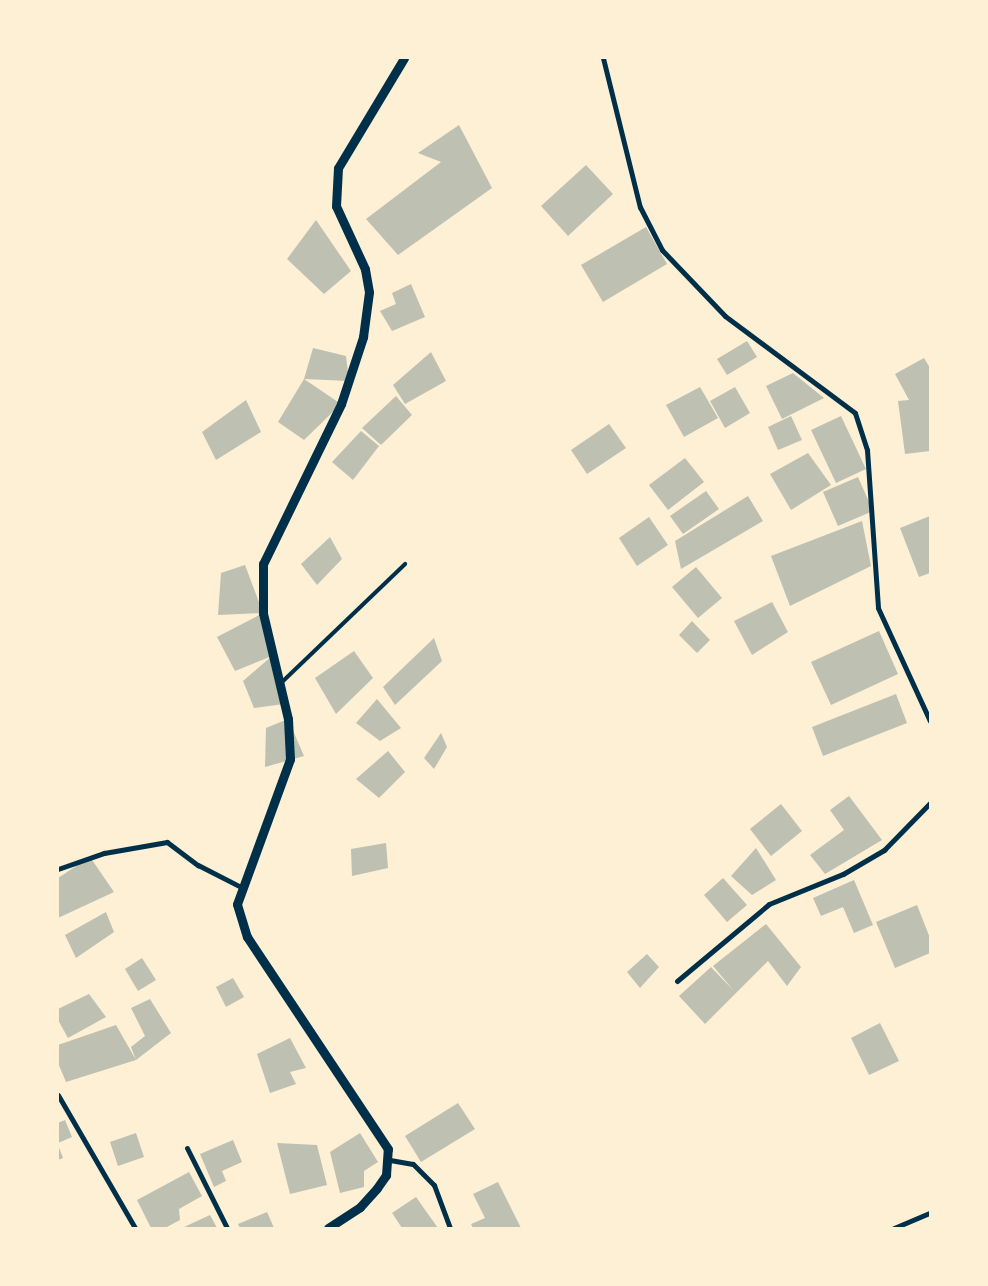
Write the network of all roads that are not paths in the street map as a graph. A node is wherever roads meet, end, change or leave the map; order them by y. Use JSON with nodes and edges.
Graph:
{"nodes":[{"id":1,"x":404,"y":58,"type":"edge"},
{"id":2,"x":603,"y":58,"type":"edge"},
{"id":3,"x":405,"y":564,"type":"dead end"},
{"id":4,"x":279,"y":684,"type":"junction"},
{"id":5,"x":930,"y":721,"type":"edge"},
{"id":6,"x":930,"y":803,"type":"edge"},
{"id":7,"x":58,"y":869,"type":"edge"},
{"id":8,"x":241,"y":887,"type":"junction"},
{"id":9,"x":677,"y":981,"type":"dead end"},
{"id":10,"x":58,"y":1095,"type":"edge"},
{"id":11,"x":187,"y":1148,"type":"dead end"},
{"id":12,"x":390,"y":1160,"type":"junction"},
{"id":13,"x":930,"y":1213,"type":"edge"},
{"id":14,"x":135,"y":1228,"type":"edge"},
{"id":15,"x":227,"y":1228,"type":"edge"},
{"id":16,"x":328,"y":1228,"type":"edge"},
{"id":17,"x":450,"y":1228,"type":"edge"},
{"id":18,"x":894,"y":1228,"type":"edge"}],
"edges":[{"from":1,"to":4,"type":"street"},
{"from":2,"to":5,"type":"street"},
{"from":3,"to":4,"type":"lane"},
{"from":4,"to":8,"type":"street"},
{"from":6,"to":9,"type":"street"},
{"from":7,"to":8,"type":"street"},
{"from":8,"to":12,"type":"street"},
{"from":10,"to":14,"type":"street"},
{"from":11,"to":15,"type":"street"},
{"from":12,"to":16,"type":"street"},
{"from":12,"to":17,"type":"street"},
{"from":13,"to":18,"type":"street"}]}
